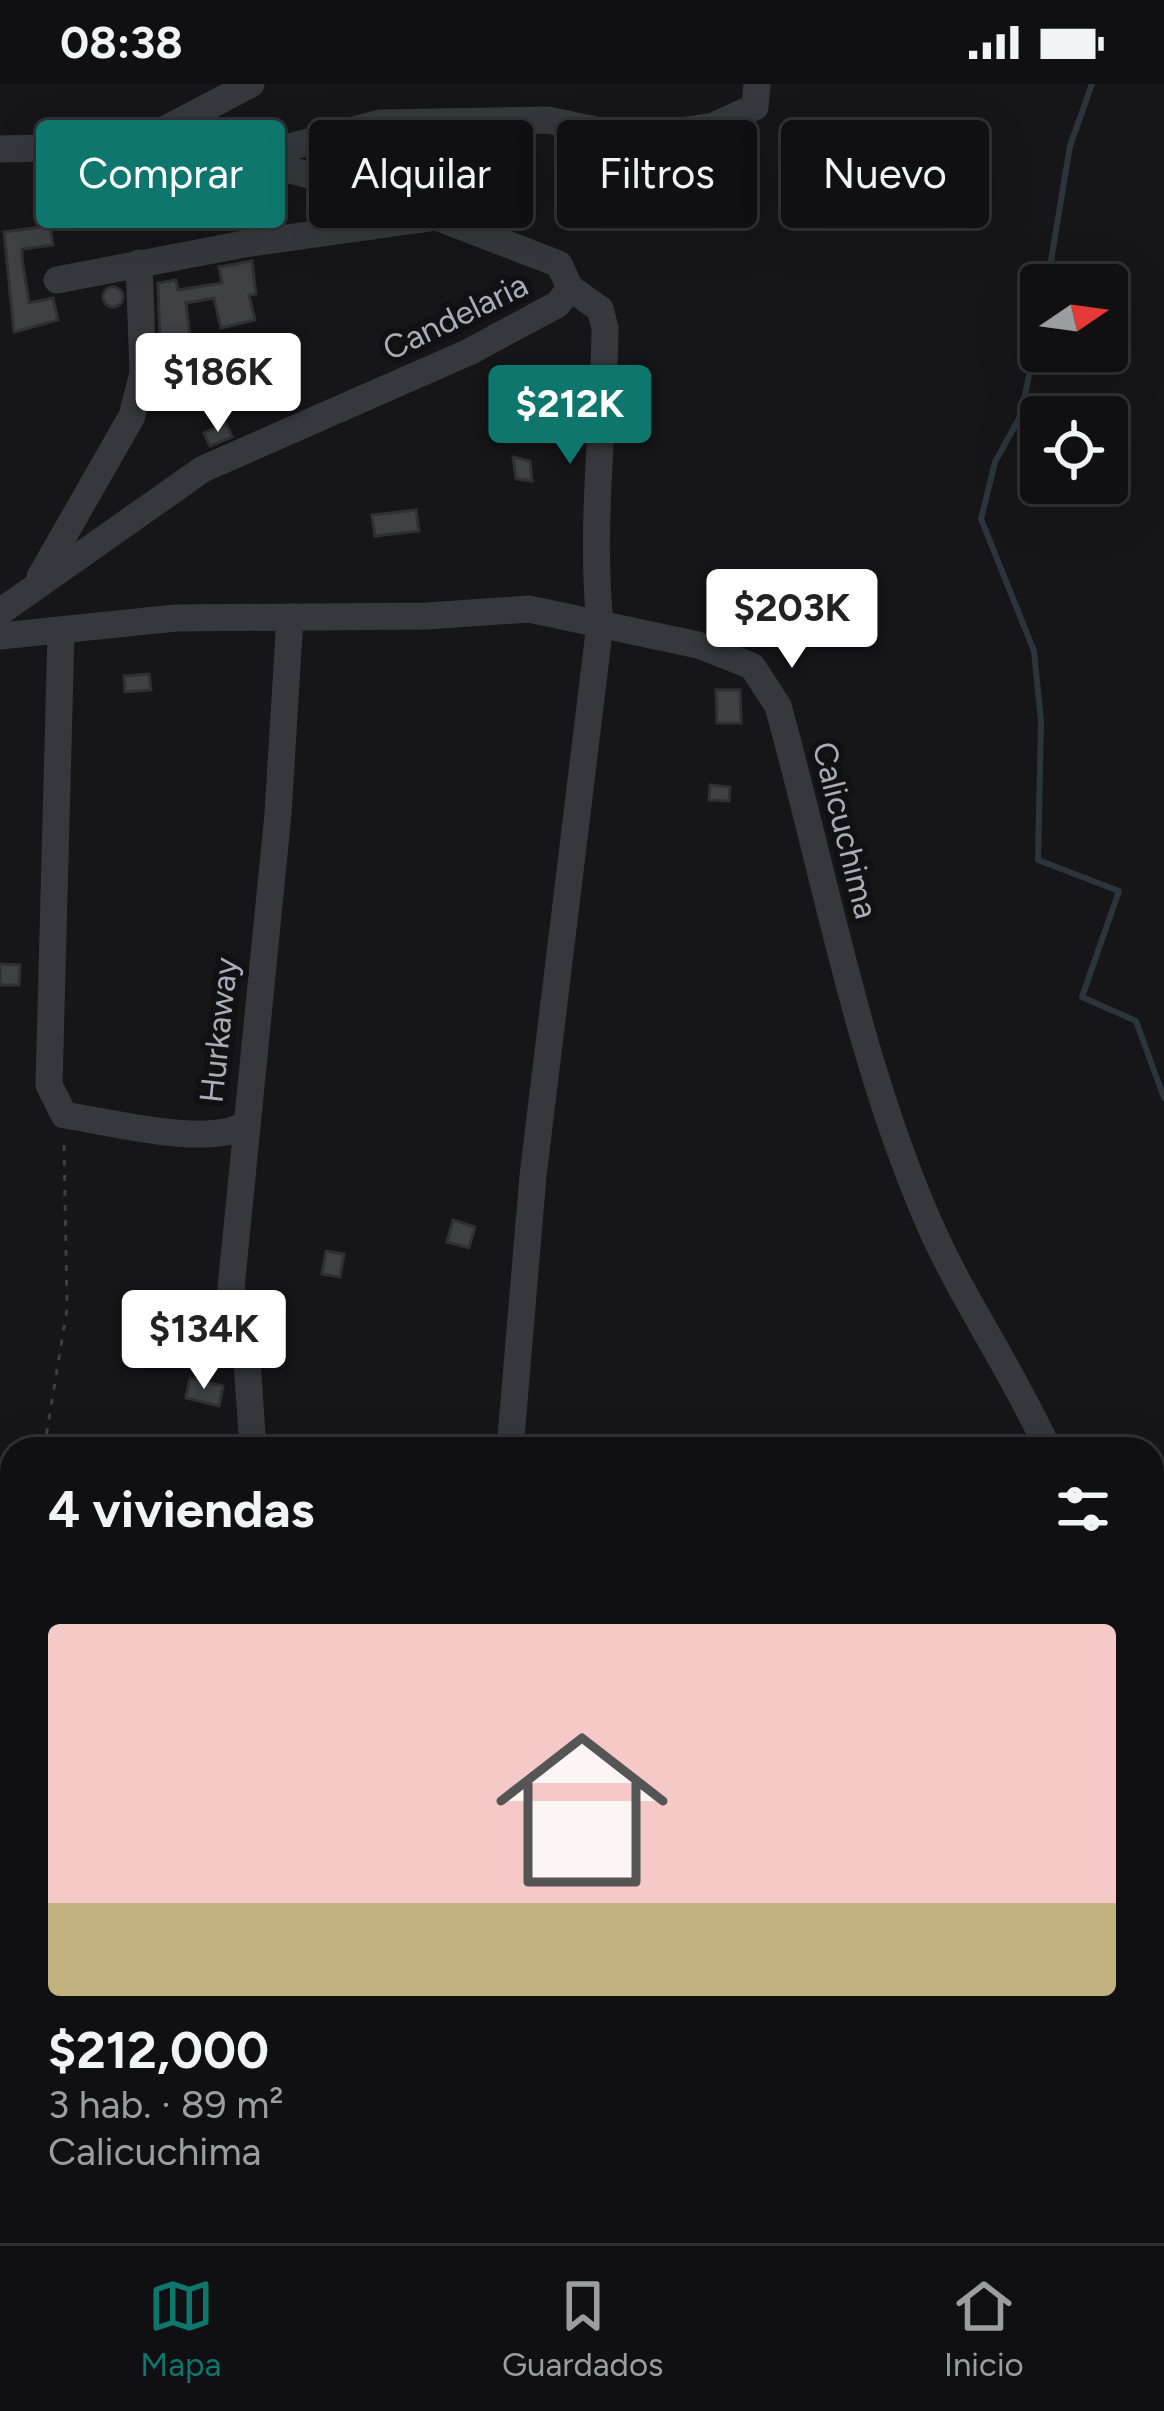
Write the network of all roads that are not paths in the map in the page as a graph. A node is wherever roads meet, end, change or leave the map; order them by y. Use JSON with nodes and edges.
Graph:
{"nodes":[{"id":1,"x":251,"y":84,"type":"edge"},
{"id":2,"x":757,"y":84,"type":"edge"},
{"id":3,"x":181,"y":120,"type":"edge"},
{"id":4,"x":36,"y":148,"type":"edge"},
{"id":5,"x":285,"y":148,"type":"edge"},
{"id":6,"x":0,"y":149,"type":"edge"},
{"id":7,"x":369,"y":228,"type":"edge"},
{"id":8,"x":461,"y":228,"type":"edge"},
{"id":9,"x":140,"y":263,"type":"junction"},
{"id":10,"x":57,"y":280,"type":"dead end"},
{"id":11,"x":570,"y":288,"type":"junction"},
{"id":12,"x":35,"y":586,"type":"junction"},
{"id":13,"x":0,"y":612,"type":"edge"},
{"id":14,"x":290,"y":617,"type":"junction"},
{"id":15,"x":600,"y":624,"type":"junction"},
{"id":16,"x":61,"y":632,"type":"junction"},
{"id":17,"x":0,"y":636,"type":"edge"},
{"id":18,"x":244,"y":1125,"type":"junction"},
{"id":19,"x":252,"y":1437,"type":"edge"},
{"id":20,"x":511,"y":1437,"type":"edge"},
{"id":21,"x":1042,"y":1437,"type":"edge"}],
"edges":[{"from":1,"to":3,"type":"street"},
{"from":2,"to":5,"type":"street"},
{"from":4,"to":6,"type":"street","name":"Candelaria"},
{"from":7,"to":9,"type":"street"},
{"from":8,"to":11,"type":"street","name":"Candelaria"},
{"from":9,"to":10,"type":"street"},
{"from":9,"to":12,"type":"street"},
{"from":11,"to":12,"type":"street","name":"Candelaria"},
{"from":11,"to":15,"type":"street"},
{"from":12,"to":13,"type":"street","name":"Candelaria"},
{"from":14,"to":15,"type":"street","name":"Calicuchima"},
{"from":14,"to":16,"type":"street","name":"Calicuchima"},
{"from":14,"to":18,"type":"street","name":"Hurkaway"},
{"from":15,"to":20,"type":"street"},
{"from":15,"to":21,"type":"street","name":"Calicuchima"},
{"from":16,"to":17,"type":"street","name":"Calicuchima"},
{"from":16,"to":18,"type":"street"},
{"from":18,"to":19,"type":"street","name":"Hurkaway"}]}
